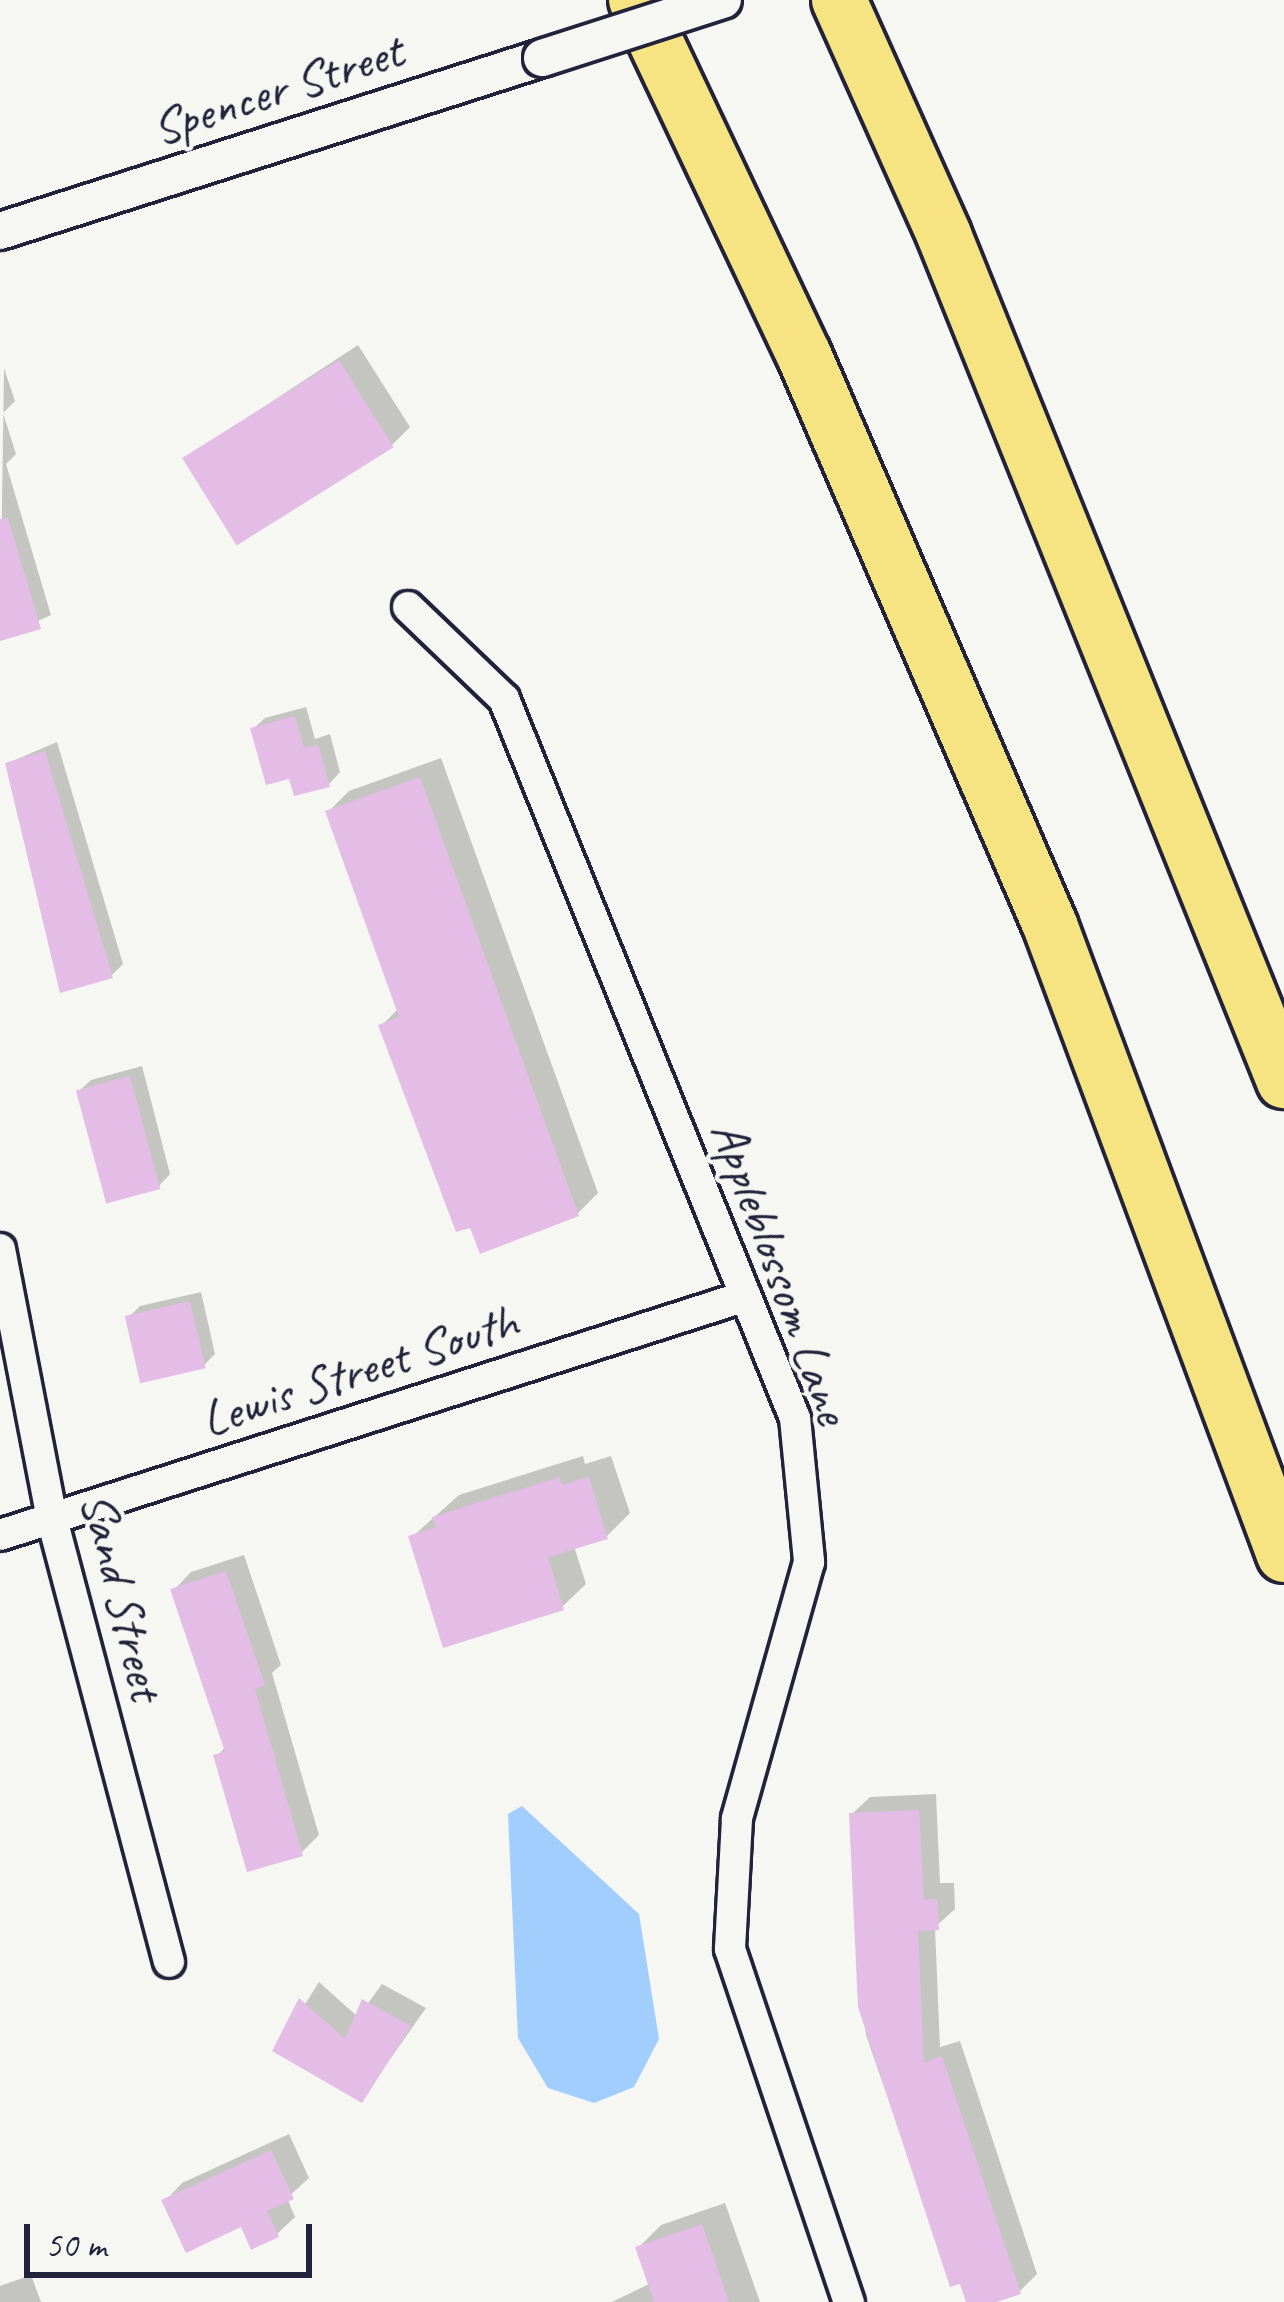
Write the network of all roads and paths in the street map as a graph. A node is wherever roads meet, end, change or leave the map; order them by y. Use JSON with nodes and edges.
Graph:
{"nodes":[{"id":1,"x":636,"y":0,"type":"edge"},
{"id":2,"x":723,"y":0,"type":"edge"},
{"id":3,"x":839,"y":0,"type":"edge"},
{"id":4,"x":0,"y":231,"type":"edge"},
{"id":5,"x":408,"y":607,"type":"dead end"},
{"id":6,"x":1284,"y":1081,"type":"edge"},
{"id":7,"x":0,"y":1250,"type":"edge"},
{"id":8,"x":746,"y":1296,"type":"junction"},
{"id":9,"x":52,"y":1519,"type":"junction"},
{"id":10,"x":0,"y":1535,"type":"edge"},
{"id":11,"x":1284,"y":1555,"type":"edge"},
{"id":12,"x":169,"y":1962,"type":"dead end"},
{"id":13,"x":849,"y":2302,"type":"edge"}],
"edges":[{"from":1,"to":11,"type":"highway"},
{"from":2,"to":4,"type":"street","name":"Spencer Street","bridge":true},
{"from":3,"to":6,"type":"highway"},
{"from":5,"to":8,"type":"street","name":"Appleblossom Lane"},
{"from":7,"to":9,"type":"street","name":"Sand Street"},
{"from":8,"to":9,"type":"street","name":"Lewis Street South"},
{"from":8,"to":13,"type":"street","name":"Appleblossom Lane"},
{"from":9,"to":10,"type":"street","name":"Lewis Street South"},
{"from":9,"to":12,"type":"street","name":"Sand Street"}]}
